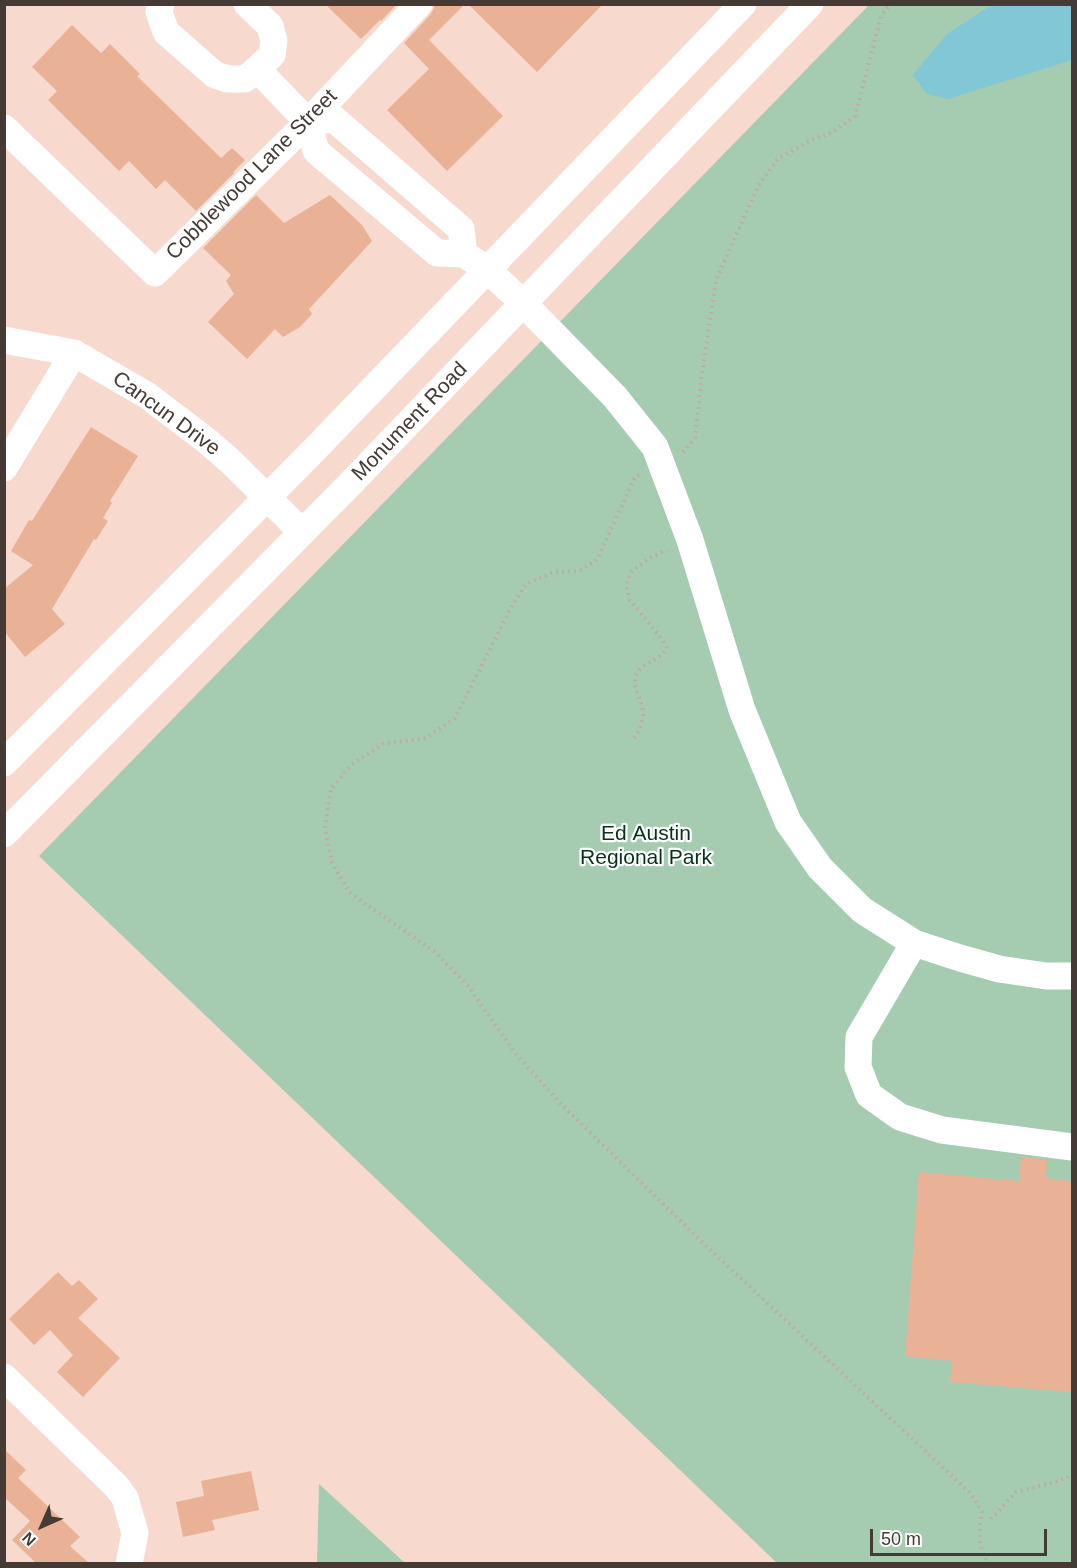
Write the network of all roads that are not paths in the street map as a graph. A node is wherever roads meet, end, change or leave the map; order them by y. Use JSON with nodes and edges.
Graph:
{"nodes":[{"id":1,"x":161,"y":4,"type":"edge"},
{"id":2,"x":247,"y":4,"type":"edge"},
{"id":3,"x":419,"y":4,"type":"edge"},
{"id":4,"x":743,"y":4,"type":"edge"},
{"id":5,"x":810,"y":4,"type":"edge"},
{"id":6,"x":257,"y":69,"type":"junction"},
{"id":7,"x":308,"y":122,"type":"junction"},
{"id":8,"x":4,"y":128,"type":"edge"},
{"id":9,"x":464,"y":254,"type":"junction"},
{"id":10,"x":488,"y":270,"type":"junction"},
{"id":11,"x":524,"y":304,"type":"junction"},
{"id":12,"x":4,"y":340,"type":"edge"},
{"id":13,"x":74,"y":353,"type":"junction"},
{"id":14,"x":4,"y":468,"type":"edge"},
{"id":15,"x":267,"y":497,"type":"junction"},
{"id":16,"x":302,"y":532,"type":"junction"},
{"id":17,"x":4,"y":763,"type":"edge"},
{"id":18,"x":4,"y":834,"type":"edge"},
{"id":19,"x":914,"y":943,"type":"junction"},
{"id":20,"x":1072,"y":976,"type":"edge"},
{"id":21,"x":1072,"y":1147,"type":"edge"},
{"id":22,"x":4,"y":1377,"type":"edge"},
{"id":23,"x":129,"y":1563,"type":"edge"}],
"edges":[{"from":1,"to":6,"type":"street"},
{"from":2,"to":6,"type":"street"},
{"from":3,"to":7,"type":"street","name":"Cobblewood Lane Street"},
{"from":4,"to":10,"type":"street"},
{"from":5,"to":11,"type":"street","name":"Monument Road"},
{"from":6,"to":7,"type":"street"},
{"from":7,"to":8,"type":"street","name":"Cobblewood Lane Street"},
{"from":7,"to":9,"type":"street"},
{"from":7,"to":9,"type":"street"},
{"from":9,"to":10,"type":"street"},
{"from":10,"to":11,"type":"street"},
{"from":10,"to":15,"type":"street"},
{"from":11,"to":16,"type":"street","name":"Monument Road"},
{"from":11,"to":19,"type":"street"},
{"from":12,"to":13,"type":"street","name":"Cancun Drive"},
{"from":13,"to":14,"type":"street"},
{"from":13,"to":15,"type":"street","name":"Cancun Drive"},
{"from":15,"to":16,"type":"street","name":"Cancun Drive"},
{"from":15,"to":17,"type":"street"},
{"from":16,"to":18,"type":"street","name":"Monument Road"},
{"from":19,"to":20,"type":"street"},
{"from":19,"to":21,"type":"street"},
{"from":22,"to":23,"type":"street"}]}
